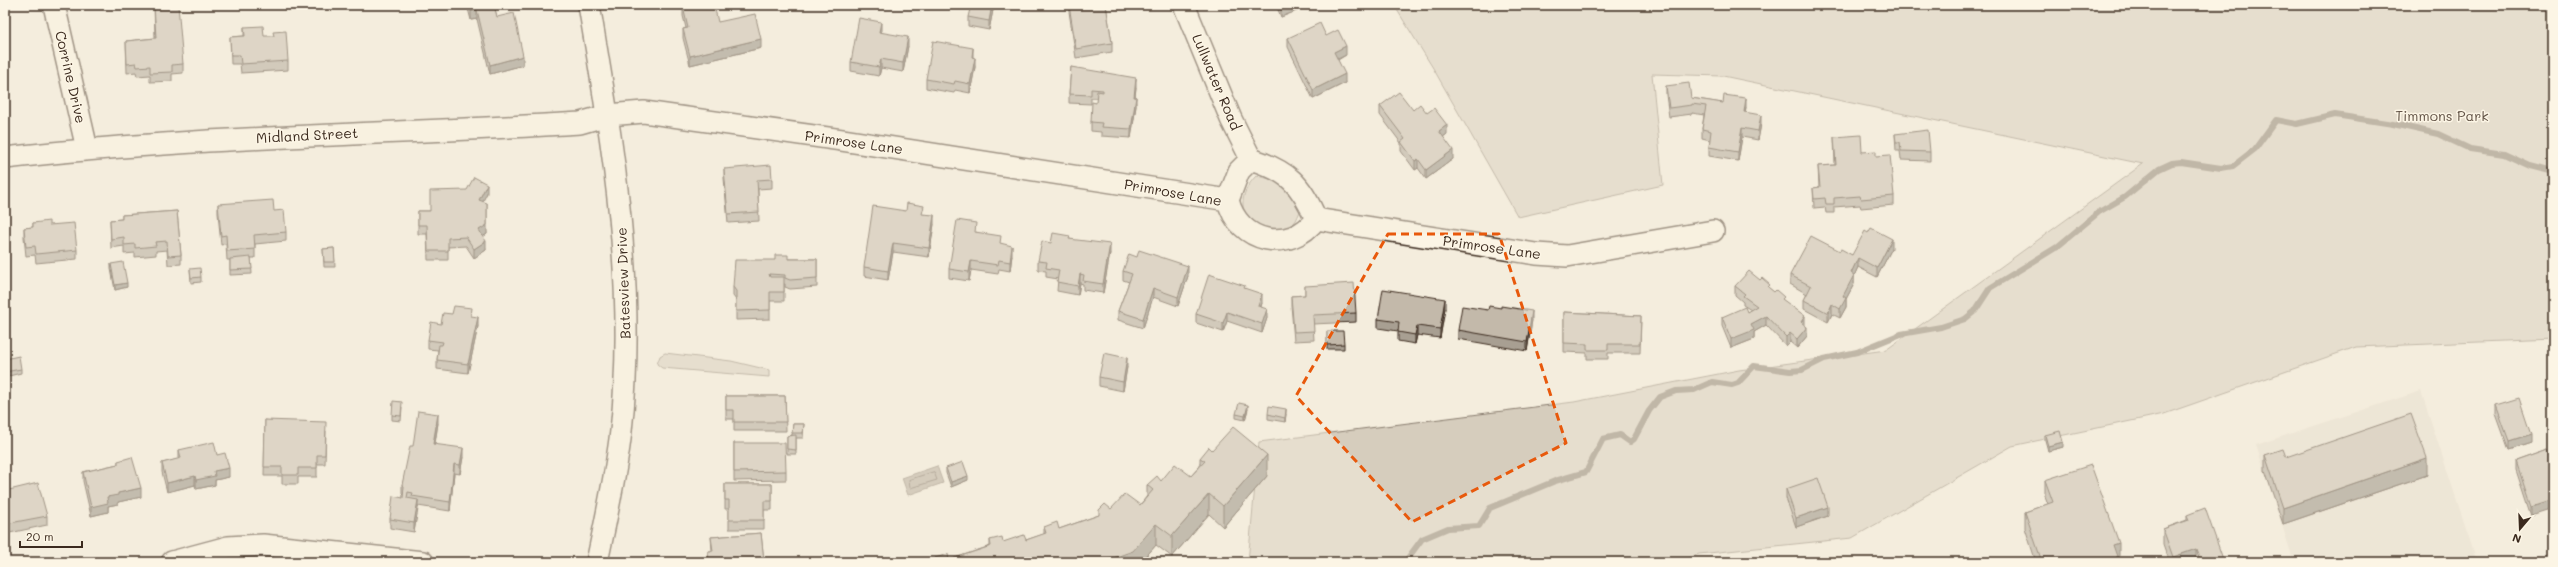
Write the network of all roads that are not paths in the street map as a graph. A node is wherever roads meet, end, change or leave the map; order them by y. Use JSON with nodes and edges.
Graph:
{"nodes":[{"id":1,"x":54,"y":5,"type":"edge"},
{"id":2,"x":589,"y":5,"type":"edge"},
{"id":3,"x":1184,"y":5,"type":"edge"},
{"id":4,"x":608,"y":115,"type":"junction"},
{"id":5,"x":87,"y":149,"type":"junction"},
{"id":6,"x":5,"y":158,"type":"edge"},
{"id":7,"x":1251,"y":159,"type":"junction"},
{"id":8,"x":1228,"y":200,"type":"junction"},
{"id":9,"x":1316,"y":219,"type":"junction"},
{"id":10,"x":1713,"y":231,"type":"dead end"},
{"id":11,"x":172,"y":562,"type":"edge"},
{"id":12,"x":423,"y":562,"type":"edge"},
{"id":13,"x":597,"y":562,"type":"edge"}],
"edges":[{"from":1,"to":5,"type":"street","name":"Corrine Drive"},
{"from":2,"to":4,"type":"street","name":"Batesview Drive"},
{"from":3,"to":7,"type":"street","name":"Lullwater Road"},
{"from":4,"to":5,"type":"street","name":"Midland Street"},
{"from":4,"to":8,"type":"street","name":"Primrose Lane"},
{"from":4,"to":13,"type":"street","name":"Batesview Drive"},
{"from":5,"to":6,"type":"street","name":"Midland Street"},
{"from":7,"to":8,"type":"street"},
{"from":7,"to":9,"type":"street"},
{"from":8,"to":9,"type":"street","name":"Primrose Lane"},
{"from":9,"to":10,"type":"street","name":"Primrose Lane"},
{"from":11,"to":12,"type":"street"}]}
